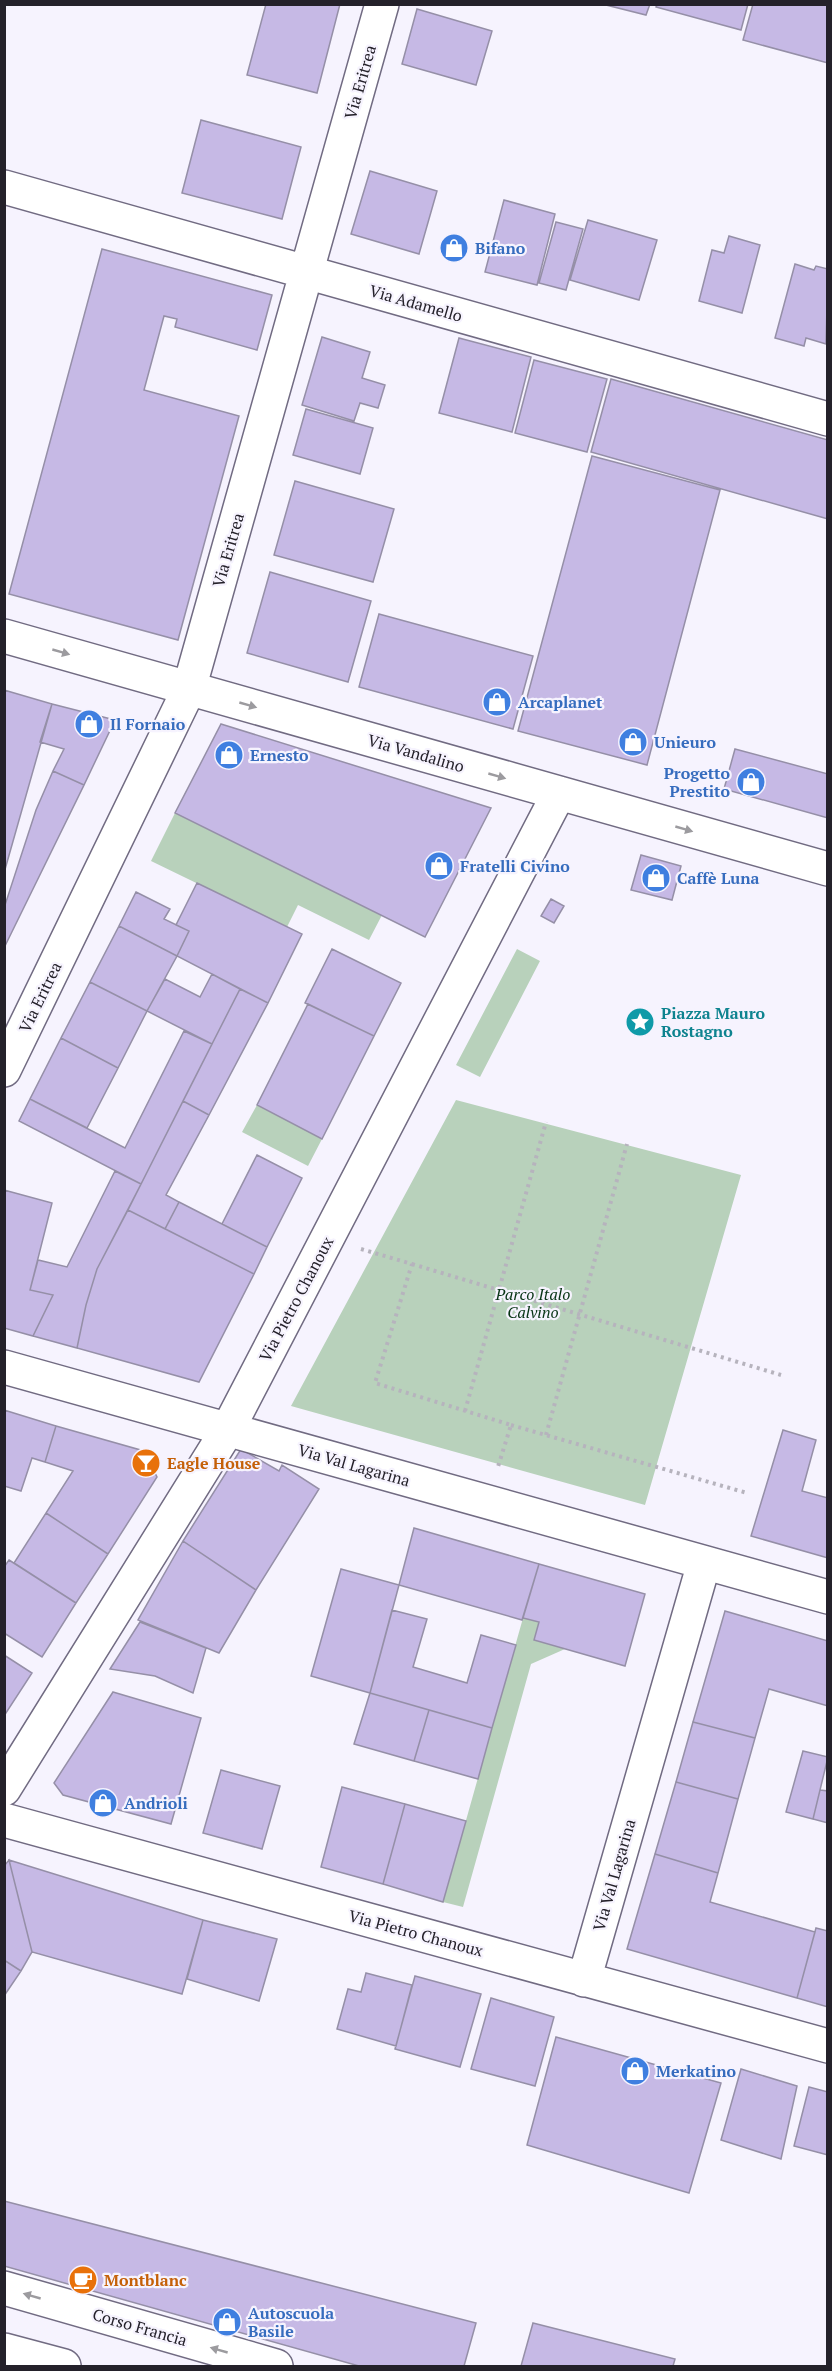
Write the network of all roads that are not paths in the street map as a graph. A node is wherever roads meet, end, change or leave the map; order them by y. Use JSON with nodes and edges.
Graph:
{"nodes":[{"id":1,"x":382,"y":4,"type":"edge"},
{"id":2,"x":4,"y":187,"type":"edge"},
{"id":3,"x":307,"y":272,"type":"junction"},
{"id":4,"x":828,"y":419,"type":"edge"},
{"id":5,"x":4,"y":636,"type":"edge"},
{"id":6,"x":189,"y":689,"type":"junction"},
{"id":7,"x":559,"y":793,"type":"junction"},
{"id":8,"x":828,"y":869,"type":"edge"},
{"id":9,"x":4,"y":1070,"type":"edge"},
{"id":10,"x":4,"y":1366,"type":"edge"},
{"id":11,"x":228,"y":1429,"type":"junction"},
{"id":12,"x":704,"y":1563,"type":"junction"},
{"id":13,"x":828,"y":1597,"type":"edge"},
{"id":14,"x":4,"y":1789,"type":"edge"},
{"id":15,"x":4,"y":1820,"type":"edge"},
{"id":16,"x":584,"y":1980,"type":"junction"},
{"id":17,"x":828,"y":2046,"type":"edge"},
{"id":18,"x":4,"y":2288,"type":"edge"},
{"id":19,"x":4,"y":2350,"type":"edge"},
{"id":20,"x":64,"y":2367,"type":"edge"},
{"id":21,"x":276,"y":2367,"type":"edge"}],
"edges":[{"from":1,"to":3,"type":"street","name":"Via Eritrea"},
{"from":2,"to":3,"type":"street","name":"Via Adamello"},
{"from":3,"to":4,"type":"street","name":"Via Adamello"},
{"from":3,"to":6,"type":"street","name":"Via Eritrea"},
{"from":5,"to":6,"type":"street","name":"Via Vandalino","one_way":true},
{"from":6,"to":7,"type":"street","name":"Via Vandalino","one_way":true},
{"from":6,"to":9,"type":"street","name":"Via Eritrea"},
{"from":7,"to":8,"type":"street","name":"Via Vandalino","one_way":true},
{"from":7,"to":11,"type":"street","name":"Via Pietro Chanoux"},
{"from":10,"to":11,"type":"street","name":"Via Val Lagarina"},
{"from":11,"to":12,"type":"street","name":"Via Val Lagarina"},
{"from":11,"to":14,"type":"street","name":"Via Pietro Chanoux"},
{"from":12,"to":13,"type":"street","name":"Via Val Lagarina"},
{"from":12,"to":16,"type":"street","name":"Via Val Lagarina"},
{"from":15,"to":16,"type":"street","name":"Via Pietro Chanoux"},
{"from":16,"to":17,"type":"street","name":"Via Pietro Chanoux"},
{"from":21,"to":18,"type":"street","name":"Corso Francia","one_way":true},
{"from":19,"to":20,"type":"street"}]}
